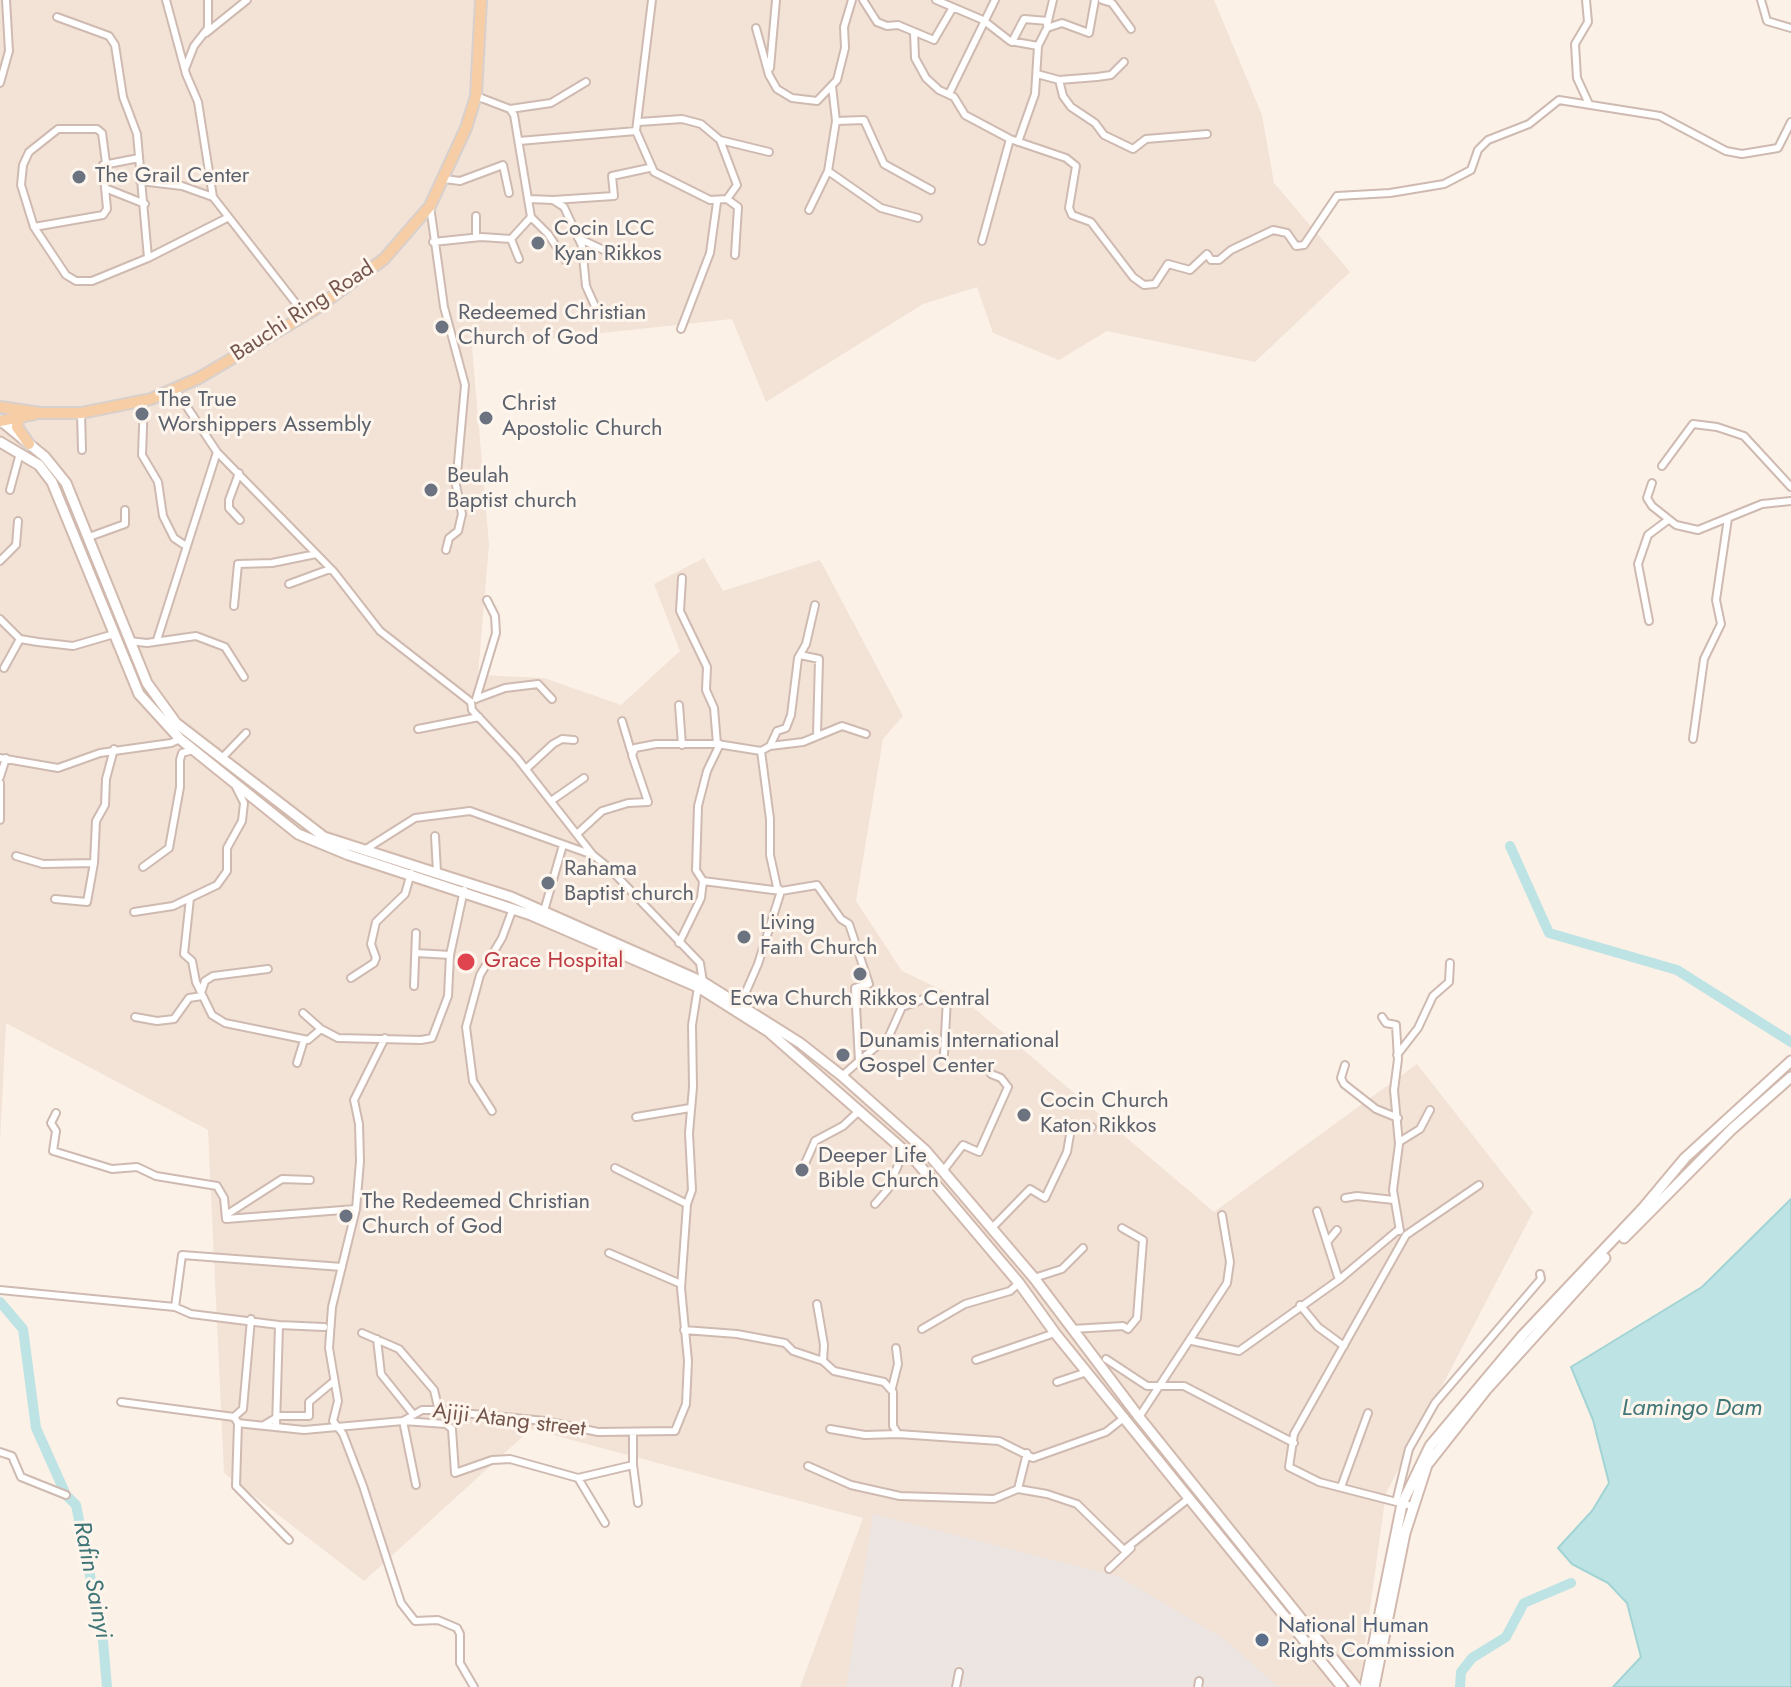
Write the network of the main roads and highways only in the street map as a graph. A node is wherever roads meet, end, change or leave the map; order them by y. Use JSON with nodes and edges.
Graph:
{"nodes":[{"id":1,"x":481,"y":0,"type":"edge"},
{"id":2,"x":0,"y":407,"type":"edge"},
{"id":3,"x":41,"y":413,"type":"junction"},
{"id":4,"x":19,"y":418,"type":"junction"},
{"id":5,"x":0,"y":421,"type":"edge"},
{"id":6,"x":0,"y":442,"type":"edge"},
{"id":7,"x":29,"y":444,"type":"junction"},
{"id":8,"x":701,"y":984,"type":"junction"},
{"id":9,"x":1791,"y":1061,"type":"edge"},
{"id":10,"x":1790,"y":1078,"type":"edge"},
{"id":11,"x":1403,"y":1504,"type":"junction"},
{"id":12,"x":1342,"y":1687,"type":"edge"},
{"id":13,"x":1356,"y":1687,"type":"edge"},
{"id":14,"x":1365,"y":1687,"type":"edge"},
{"id":15,"x":1374,"y":1687,"type":"edge"}],
"edges":[{"from":1,"to":3,"type":"main road","name":"Bauchi Ring Road"},
{"from":2,"to":3,"type":"main road","name":"Bauchi Ring Road"},
{"from":3,"to":4,"type":"main road","name":"Bauchi Ring Road"},
{"from":4,"to":5,"type":"main road","name":"Bauchi Ring Road"},
{"from":4,"to":7,"type":"main road"},
{"from":5,"to":7,"type":"main road"},
{"from":6,"to":8,"type":"main road"},
{"from":7,"to":8,"type":"main road"},
{"from":8,"to":12,"type":"main road"},
{"from":8,"to":13,"type":"main road"},
{"from":9,"to":11,"type":"main road"},
{"from":10,"to":11,"type":"main road"},
{"from":11,"to":14,"type":"main road"},
{"from":11,"to":15,"type":"main road"}]}
